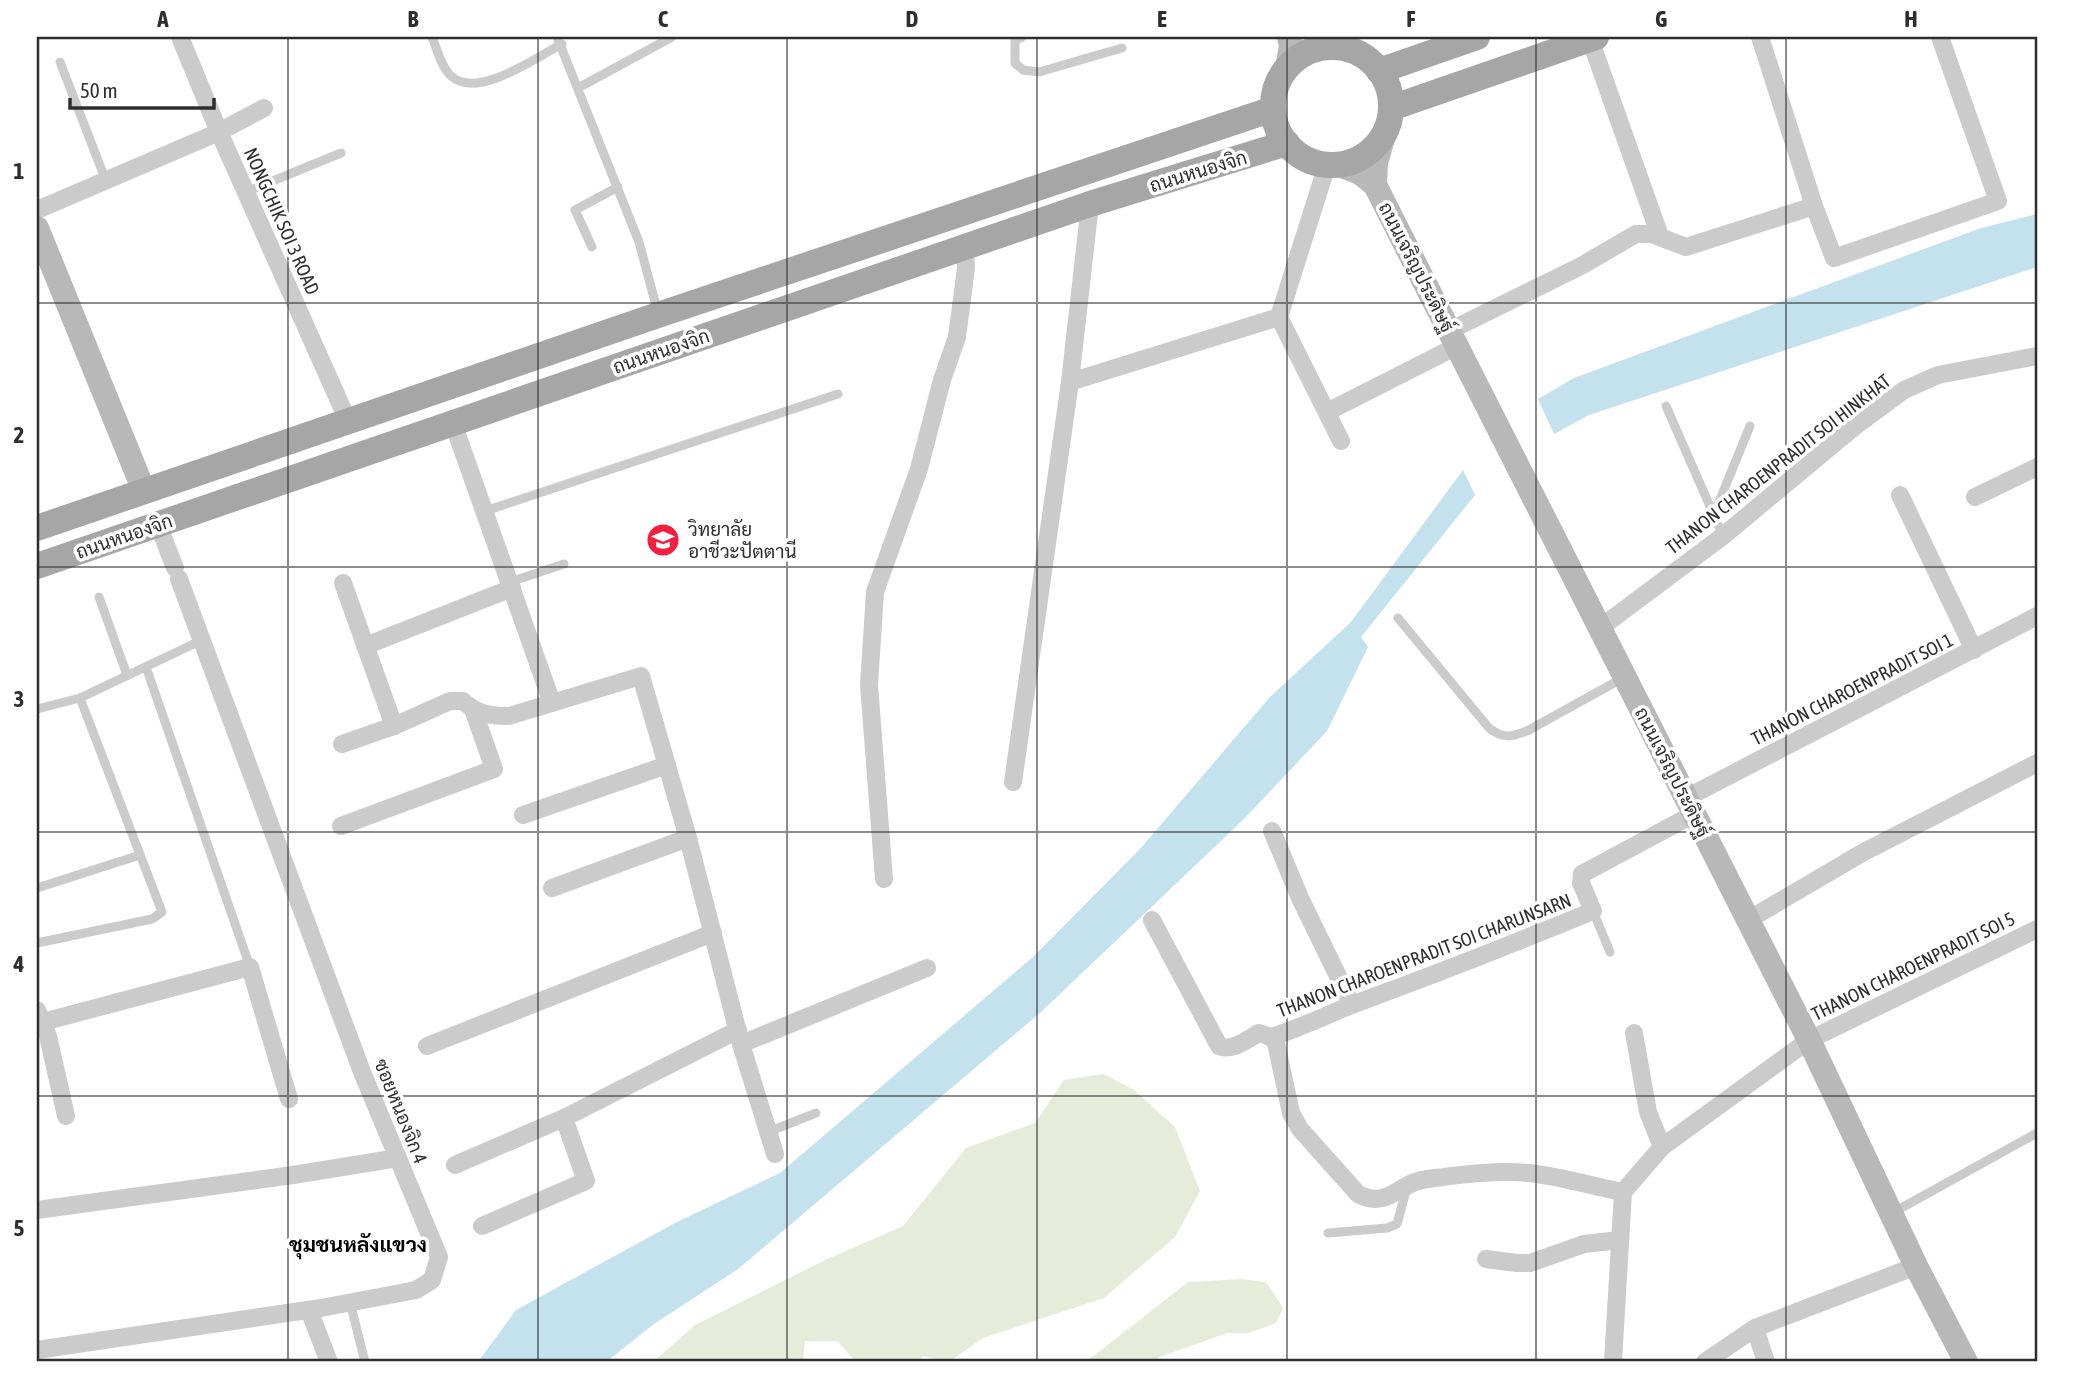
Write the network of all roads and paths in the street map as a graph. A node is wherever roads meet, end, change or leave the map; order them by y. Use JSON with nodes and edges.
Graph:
{"nodes":[{"id":1,"x":180,"y":37,"type":"edge"},
{"id":2,"x":432,"y":37,"type":"edge"},
{"id":3,"x":672,"y":37,"type":"edge"},
{"id":4,"x":1021,"y":37,"type":"edge"},
{"id":5,"x":1289,"y":37,"type":"edge"},
{"id":6,"x":1477,"y":37,"type":"edge"},
{"id":7,"x":1760,"y":37,"type":"edge"},
{"id":8,"x":1940,"y":37,"type":"edge"},
{"id":9,"x":1593,"y":38,"type":"edge"},
{"id":10,"x":559,"y":40,"type":"edge"},
{"id":11,"x":1335,"y":43,"type":"edge"},
{"id":12,"x":1122,"y":48,"type":"dead end"},
{"id":13,"x":60,"y":62,"type":"dead end"},
{"id":14,"x":1287,"y":68,"type":"junction"},
{"id":15,"x":1379,"y":71,"type":"junction"},
{"id":16,"x":578,"y":88,"type":"junction"},
{"id":17,"x":264,"y":108,"type":"dead end"},
{"id":18,"x":1273,"y":108,"type":"junction"},
{"id":19,"x":1391,"y":108,"type":"junction"},
{"id":20,"x":219,"y":132,"type":"junction"},
{"id":21,"x":1384,"y":135,"type":"junction"},
{"id":22,"x":1287,"y":143,"type":"junction"},
{"id":23,"x":341,"y":153,"type":"dead end"},
{"id":24,"x":1332,"y":165,"type":"junction"},
{"id":25,"x":106,"y":181,"type":"junction"},
{"id":26,"x":1375,"y":186,"type":"junction"},
{"id":27,"x":618,"y":187,"type":"junction"},
{"id":28,"x":246,"y":192,"type":"junction"},
{"id":29,"x":1090,"y":204,"type":"junction"},
{"id":30,"x":1814,"y":206,"type":"junction"},
{"id":31,"x":37,"y":210,"type":"edge"},
{"id":32,"x":37,"y":228,"type":"edge"},
{"id":33,"x":1660,"y":236,"type":"junction"},
{"id":34,"x":592,"y":247,"type":"dead end"},
{"id":35,"x":965,"y":247,"type":"junction"},
{"id":36,"x":43,"y":262,"type":"edge"},
{"id":37,"x":658,"y":315,"type":"junction"},
{"id":38,"x":1279,"y":317,"type":"junction"},
{"id":39,"x":1453,"y":338,"type":"junction"},
{"id":40,"x":565,"y":346,"type":"junction"},
{"id":41,"x":2037,"y":356,"type":"edge"},
{"id":42,"x":574,"y":381,"type":"junction"},
{"id":43,"x":1070,"y":382,"type":"junction"},
{"id":44,"x":838,"y":394,"type":"dead end"},
{"id":45,"x":1666,"y":406,"type":"dead end"},
{"id":46,"x":1326,"y":412,"type":"junction"},
{"id":47,"x":348,"y":421,"type":"junction"},
{"id":48,"x":453,"y":423,"type":"junction"},
{"id":49,"x":1750,"y":426,"type":"dead end"},
{"id":50,"x":1341,"y":441,"type":"dead end"},
{"id":51,"x":2037,"y":467,"type":"edge"},
{"id":52,"x":144,"y":491,"type":"junction"},
{"id":53,"x":1900,"y":495,"type":"dead end"},
{"id":54,"x":1975,"y":497,"type":"dead end"},
{"id":55,"x":485,"y":511,"type":"junction"},
{"id":56,"x":1714,"y":514,"type":"junction"},
{"id":57,"x":158,"y":524,"type":"junction"},
{"id":58,"x":37,"y":528,"type":"edge"},
{"id":59,"x":1723,"y":536,"type":"junction"},
{"id":60,"x":564,"y":564,"type":"dead end"},
{"id":61,"x":37,"y":566,"type":"edge"},
{"id":62,"x":343,"y":583,"type":"dead end"},
{"id":63,"x":511,"y":585,"type":"junction"},
{"id":64,"x":99,"y":597,"type":"dead end"},
{"id":65,"x":2037,"y":617,"type":"edge"},
{"id":66,"x":1398,"y":618,"type":"dead end"},
{"id":67,"x":1600,"y":628,"type":"junction"},
{"id":68,"x":202,"y":639,"type":"junction"},
{"id":69,"x":365,"y":646,"type":"junction"},
{"id":70,"x":1974,"y":650,"type":"junction"},
{"id":71,"x":146,"y":667,"type":"junction"},
{"id":72,"x":127,"y":675,"type":"junction"},
{"id":73,"x":1625,"y":677,"type":"junction"},
{"id":74,"x":80,"y":698,"type":"junction"},
{"id":75,"x":552,"y":703,"type":"junction"},
{"id":76,"x":37,"y":709,"type":"edge"},
{"id":77,"x":474,"y":712,"type":"junction"},
{"id":78,"x":394,"y":726,"type":"junction"},
{"id":79,"x":342,"y":744,"type":"dead end"},
{"id":80,"x":2037,"y":763,"type":"edge"},
{"id":81,"x":667,"y":765,"type":"junction"},
{"id":82,"x":1013,"y":782,"type":"dead end"},
{"id":83,"x":1690,"y":806,"type":"junction"},
{"id":84,"x":523,"y":815,"type":"dead end"},
{"id":85,"x":341,"y":826,"type":"dead end"},
{"id":86,"x":1272,"y":831,"type":"dead end"},
{"id":87,"x":688,"y":838,"type":"junction"},
{"id":88,"x":141,"y":855,"type":"junction"},
{"id":89,"x":884,"y":879,"type":"dead end"},
{"id":90,"x":37,"y":888,"type":"edge"},
{"id":91,"x":552,"y":888,"type":"dead end"},
{"id":92,"x":1593,"y":911,"type":"junction"},
{"id":93,"x":1152,"y":920,"type":"dead end"},
{"id":94,"x":1748,"y":920,"type":"junction"},
{"id":95,"x":2036,"y":931,"type":"edge"},
{"id":96,"x":712,"y":933,"type":"junction"},
{"id":97,"x":37,"y":943,"type":"edge"},
{"id":98,"x":1610,"y":952,"type":"dead end"},
{"id":99,"x":250,"y":967,"type":"junction"},
{"id":100,"x":927,"y":968,"type":"dead end"},
{"id":101,"x":1352,"y":1005,"type":"junction"},
{"id":102,"x":40,"y":1016,"type":"edge"},
{"id":103,"x":1634,"y":1033,"type":"dead end"},
{"id":104,"x":739,"y":1037,"type":"junction"},
{"id":105,"x":1271,"y":1037,"type":"junction"},
{"id":106,"x":1809,"y":1040,"type":"junction"},
{"id":107,"x":427,"y":1046,"type":"dead end"},
{"id":108,"x":45,"y":1059,"type":"edge"},
{"id":109,"x":289,"y":1099,"type":"dead end"},
{"id":110,"x":816,"y":1113,"type":"dead end"},
{"id":111,"x":66,"y":1116,"type":"dead end"},
{"id":112,"x":564,"y":1118,"type":"junction"},
{"id":113,"x":768,"y":1132,"type":"junction"},
{"id":114,"x":2037,"y":1133,"type":"edge"},
{"id":115,"x":1662,"y":1147,"type":"junction"},
{"id":116,"x":775,"y":1154,"type":"dead end"},
{"id":117,"x":398,"y":1158,"type":"junction"},
{"id":118,"x":454,"y":1165,"type":"dead end"},
{"id":119,"x":1407,"y":1187,"type":"junction"},
{"id":120,"x":1623,"y":1192,"type":"junction"},
{"id":121,"x":37,"y":1210,"type":"edge"},
{"id":122,"x":1893,"y":1213,"type":"junction"},
{"id":123,"x":482,"y":1226,"type":"dead end"},
{"id":124,"x":1328,"y":1233,"type":"dead end"},
{"id":125,"x":1620,"y":1240,"type":"junction"},
{"id":126,"x":1486,"y":1259,"type":"dead end"},
{"id":127,"x":1916,"y":1266,"type":"junction"},
{"id":128,"x":350,"y":1302,"type":"junction"},
{"id":129,"x":309,"y":1310,"type":"junction"},
{"id":130,"x":1755,"y":1328,"type":"junction"},
{"id":131,"x":37,"y":1350,"type":"edge"},
{"id":132,"x":328,"y":1362,"type":"edge"},
{"id":133,"x":365,"y":1362,"type":"edge"},
{"id":134,"x":1613,"y":1362,"type":"edge"},
{"id":135,"x":1705,"y":1362,"type":"edge"},
{"id":136,"x":1766,"y":1362,"type":"edge"},
{"id":137,"x":1966,"y":1362,"type":"edge"}],
"edges":[{"from":1,"to":20,"type":"street","name":"NONGCHIK SOI 3 ROAD"},
{"from":2,"to":10,"type":"lane"},
{"from":3,"to":16,"type":"lane"},
{"from":4,"to":12,"type":"lane"},
{"from":5,"to":14,"type":"main road"},
{"from":6,"to":15,"type":"main road"},
{"from":7,"to":30,"type":"street"},
{"from":8,"to":30,"type":"street"},
{"from":9,"to":19,"type":"main road"},
{"from":9,"to":33,"type":"street"},
{"from":10,"to":16,"type":"lane"},
{"from":11,"to":14,"type":"main road"},
{"from":11,"to":15,"type":"main road"},
{"from":13,"to":25,"type":"lane"},
{"from":14,"to":18,"type":"main road"},
{"from":15,"to":19,"type":"main road"},
{"from":16,"to":27,"type":"lane"},
{"from":17,"to":20,"type":"street"},
{"from":18,"to":22,"type":"main road"},
{"from":18,"to":37,"type":"main road","name":"ถนนหนองจิก"},
{"from":19,"to":21,"type":"main road"},
{"from":20,"to":25,"type":"street"},
{"from":20,"to":28,"type":"street","name":"NONGCHIK SOI 3 ROAD"},
{"from":21,"to":24,"type":"main road"},
{"from":21,"to":26,"type":"main road","name":"ถนนเจริญประดิษฐ์"},
{"from":22,"to":24,"type":"main road"},
{"from":22,"to":29,"type":"main road","name":"ถนนหนองจิก"},
{"from":23,"to":28,"type":"lane"},
{"from":24,"to":26,"type":"main road","name":"ถนนเจริญประดิษฐ์"},
{"from":24,"to":38,"type":"street"},
{"from":25,"to":31,"type":"street"},
{"from":26,"to":39,"type":"main road","name":"ถนนเจริญประดิษฐ์"},
{"from":27,"to":34,"type":"lane"},
{"from":27,"to":37,"type":"lane"},
{"from":28,"to":47,"type":"street","name":"NONGCHIK SOI 3 ROAD"},
{"from":29,"to":35,"type":"main road","name":"ถนนหนองจิก"},
{"from":29,"to":43,"type":"street"},
{"from":30,"to":33,"type":"street"},
{"from":32,"to":36,"type":"main road"},
{"from":33,"to":39,"type":"street"},
{"from":35,"to":42,"type":"main road","name":"ถนนหนองจิก"},
{"from":35,"to":89,"type":"street"},
{"from":36,"to":52,"type":"main road"},
{"from":37,"to":40,"type":"main road","name":"ถนนหนองจิก"},
{"from":38,"to":43,"type":"street"},
{"from":38,"to":46,"type":"street"},
{"from":39,"to":46,"type":"street"},
{"from":39,"to":67,"type":"main road","name":"ถนนเจริญประดิษฐ์"},
{"from":40,"to":42,"type":"main road"},
{"from":40,"to":47,"type":"main road","name":"ถนนหนองจิก"},
{"from":41,"to":59,"type":"street","name":"THANON CHAROENPRADIT SOI HINKHAT"},
{"from":42,"to":48,"type":"main road","name":"ถนนหนองจิก"},
{"from":43,"to":82,"type":"street"},
{"from":44,"to":55,"type":"lane"},
{"from":45,"to":56,"type":"lane"},
{"from":46,"to":50,"type":"street"},
{"from":47,"to":52,"type":"main road","name":"ถนนหนองจิก"},
{"from":48,"to":55,"type":"street"},
{"from":48,"to":57,"type":"main road","name":"ถนนหนองจิก"},
{"from":49,"to":56,"type":"lane"},
{"from":51,"to":54,"type":"street"},
{"from":52,"to":57,"type":"main road"},
{"from":52,"to":58,"type":"main road","name":"ถนนหนองจิก"},
{"from":53,"to":70,"type":"street"},
{"from":55,"to":63,"type":"street"},
{"from":56,"to":59,"type":"lane"},
{"from":57,"to":61,"type":"main road","name":"ถนนหนองจิก"},
{"from":57,"to":68,"type":"street","name":"ซอยหนองจิก 4"},
{"from":59,"to":67,"type":"street","name":"THANON CHAROENPRADIT SOI HINKHAT"},
{"from":60,"to":63,"type":"lane"},
{"from":62,"to":69,"type":"street"},
{"from":63,"to":69,"type":"street"},
{"from":63,"to":75,"type":"street"},
{"from":64,"to":72,"type":"lane"},
{"from":65,"to":70,"type":"street","name":"THANON CHAROENPRADIT SOI 1"},
{"from":66,"to":73,"type":"lane"},
{"from":67,"to":73,"type":"main road","name":"ถนนเจริญประดิษฐ์"},
{"from":68,"to":71,"type":"lane"},
{"from":68,"to":117,"type":"street","name":"ซอยหนองจิก 4"},
{"from":69,"to":78,"type":"street"},
{"from":70,"to":83,"type":"street","name":"THANON CHAROENPRADIT SOI 1"},
{"from":71,"to":72,"type":"lane"},
{"from":71,"to":99,"type":"lane"},
{"from":72,"to":74,"type":"lane"},
{"from":73,"to":83,"type":"main road","name":"ถนนเจริญประดิษฐ์"},
{"from":74,"to":76,"type":"lane"},
{"from":74,"to":88,"type":"lane"},
{"from":75,"to":77,"type":"street"},
{"from":75,"to":81,"type":"street"},
{"from":77,"to":78,"type":"street"},
{"from":77,"to":85,"type":"street"},
{"from":78,"to":79,"type":"street"},
{"from":80,"to":94,"type":"street"},
{"from":81,"to":84,"type":"street"},
{"from":81,"to":87,"type":"street"},
{"from":83,"to":92,"type":"street","name":"THANON CHAROENPRADIT SOI CHARUNSARN"},
{"from":83,"to":94,"type":"main road","name":"ถนนเจริญประดิษฐ์"},
{"from":86,"to":101,"type":"street"},
{"from":87,"to":91,"type":"street"},
{"from":87,"to":96,"type":"street"},
{"from":88,"to":90,"type":"lane"},
{"from":88,"to":97,"type":"lane"},
{"from":92,"to":98,"type":"lane"},
{"from":92,"to":101,"type":"street","name":"THANON CHAROENPRADIT SOI CHARUNSARN"},
{"from":93,"to":105,"type":"street","name":"THANON CHAROENPRADIT SOI CHARUNSARN"},
{"from":94,"to":106,"type":"main road","name":"ถนนเจริญประดิษฐ์"},
{"from":95,"to":106,"type":"street","name":"THANON CHAROENPRADIT SOI 5"},
{"from":96,"to":104,"type":"street"},
{"from":96,"to":107,"type":"street"},
{"from":99,"to":102,"type":"street"},
{"from":99,"to":109,"type":"street"},
{"from":100,"to":104,"type":"street"},
{"from":101,"to":105,"type":"street","name":"THANON CHAROENPRADIT SOI CHARUNSARN"},
{"from":102,"to":108,"type":"street"},
{"from":103,"to":115,"type":"street"},
{"from":104,"to":112,"type":"street"},
{"from":104,"to":113,"type":"street"},
{"from":105,"to":119,"type":"street"},
{"from":106,"to":115,"type":"street","name":"THANON CHAROENPRADIT SOI 5"},
{"from":106,"to":122,"type":"main road","name":"ถนนเจริญประดิษฐ์"},
{"from":108,"to":111,"type":"street"},
{"from":110,"to":113,"type":"lane"},
{"from":112,"to":118,"type":"street"},
{"from":112,"to":123,"type":"street"},
{"from":113,"to":116,"type":"street"},
{"from":114,"to":122,"type":"lane"},
{"from":115,"to":120,"type":"street","name":"THANON CHAROENPRADIT SOI 5"},
{"from":117,"to":121,"type":"street"},
{"from":117,"to":128,"type":"street","name":"ซอยหนองจิก 4"},
{"from":119,"to":120,"type":"street"},
{"from":119,"to":124,"type":"lane"},
{"from":120,"to":125,"type":"street"},
{"from":122,"to":127,"type":"main road","name":"ถนนเจริญประดิษฐ์"},
{"from":125,"to":126,"type":"street"},
{"from":125,"to":134,"type":"street"},
{"from":127,"to":130,"type":"street"},
{"from":127,"to":137,"type":"main road","name":"ถนนเจริญประดิษฐ์"},
{"from":128,"to":129,"type":"street","name":"ซอยหนองจิก 4"},
{"from":128,"to":133,"type":"lane"},
{"from":129,"to":131,"type":"street","name":"ซอยหนองจิก 4"},
{"from":129,"to":132,"type":"street"},
{"from":130,"to":135,"type":"street"},
{"from":130,"to":136,"type":"street"}]}
